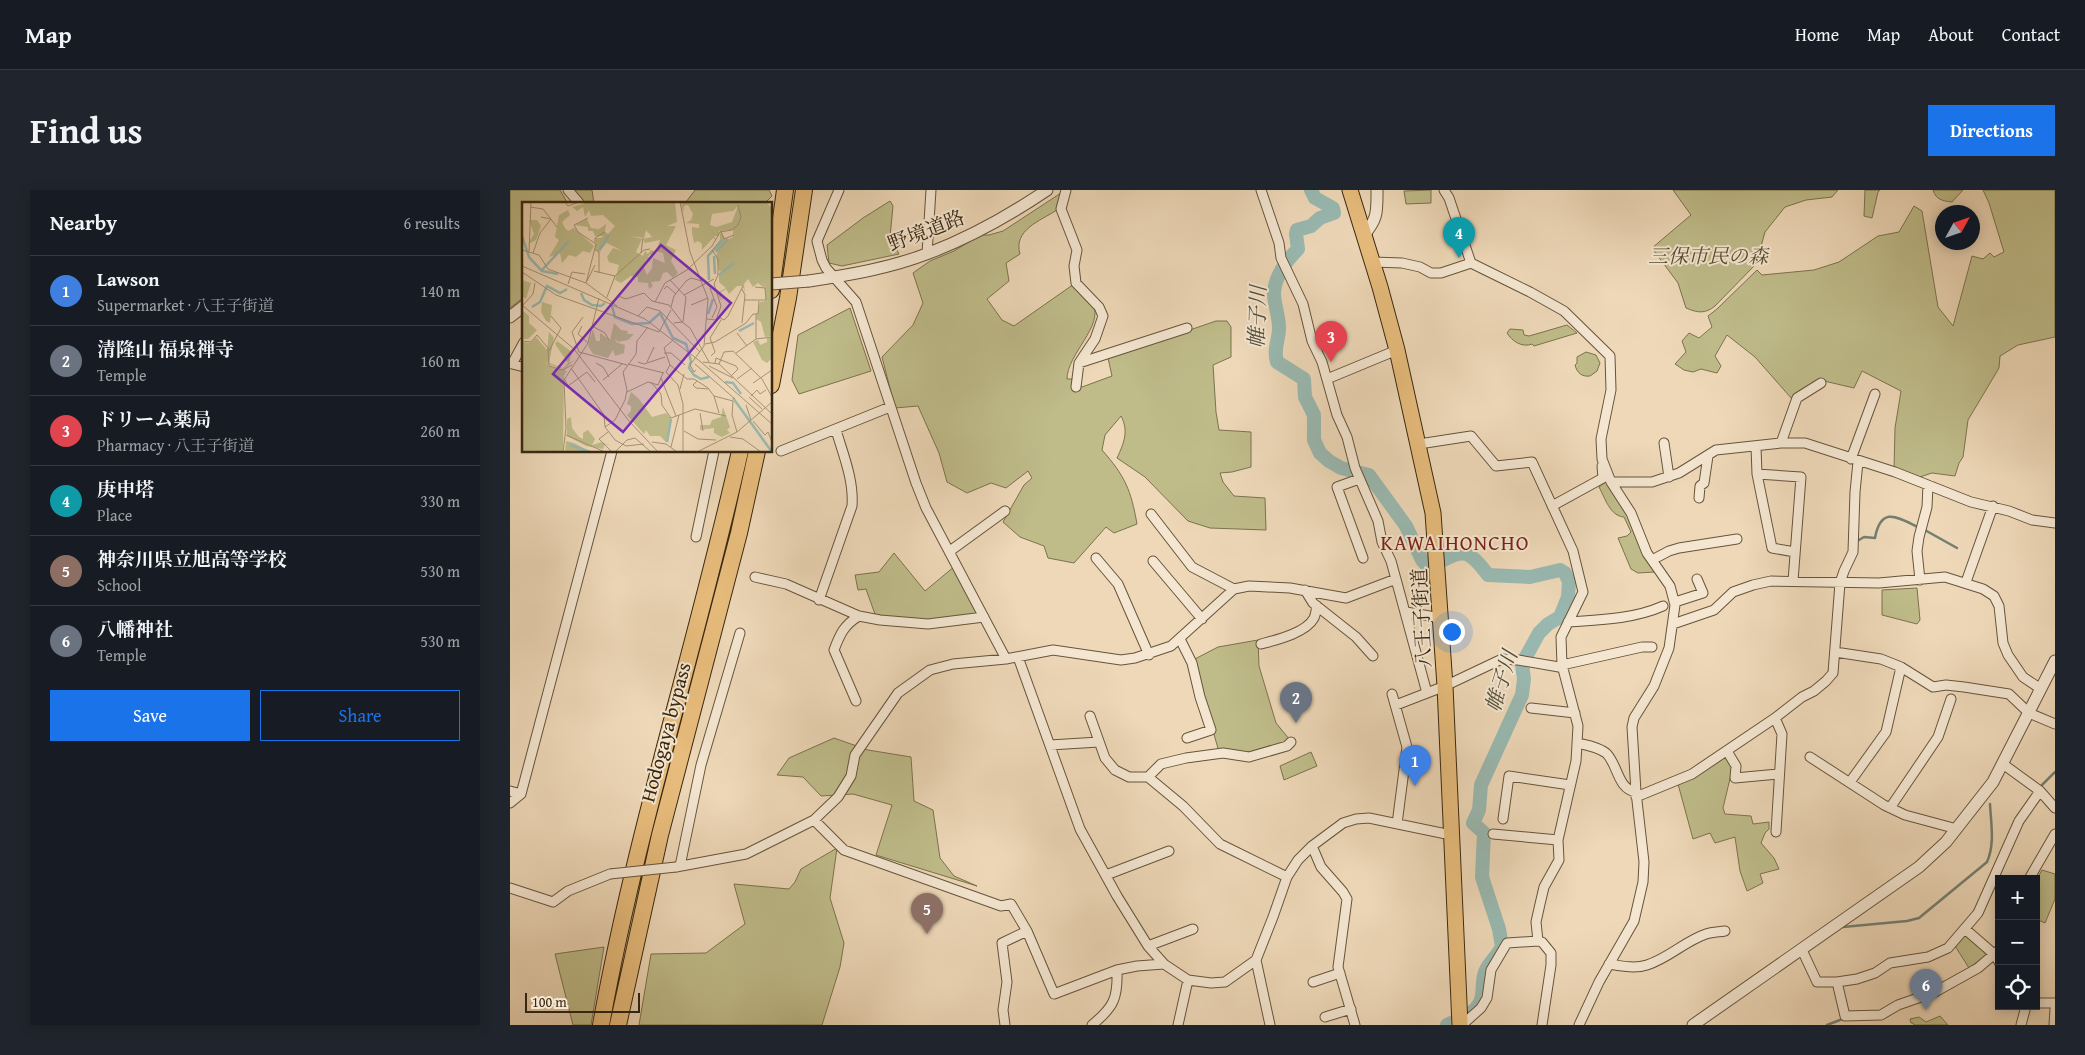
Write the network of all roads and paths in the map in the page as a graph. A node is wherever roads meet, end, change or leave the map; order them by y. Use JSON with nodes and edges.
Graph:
{"nodes":[{"id":1,"x":568,"y":190,"type":"edge"},
{"id":2,"x":785,"y":190,"type":"edge"},
{"id":3,"x":804,"y":190,"type":"edge"},
{"id":4,"x":839,"y":190,"type":"edge"},
{"id":5,"x":930,"y":190,"type":"edge"},
{"id":6,"x":1047,"y":190,"type":"edge"},
{"id":7,"x":1066,"y":190,"type":"edge"},
{"id":8,"x":1261,"y":190,"type":"edge"},
{"id":9,"x":1350,"y":190,"type":"edge"},
{"id":10,"x":1377,"y":190,"type":"edge"},
{"id":11,"x":1444,"y":190,"type":"edge"},
{"id":12,"x":578,"y":202,"type":"edge"},
{"id":13,"x":1363,"y":236,"type":"junction"},
{"id":14,"x":927,"y":254,"type":"junction"},
{"id":15,"x":1372,"y":262,"type":"junction"},
{"id":16,"x":1471,"y":263,"type":"junction"},
{"id":17,"x":834,"y":277,"type":"junction"},
{"id":18,"x":772,"y":283,"type":"edge"},
{"id":19,"x":772,"y":284,"type":"edge"},
{"id":20,"x":522,"y":308,"type":"edge"},
{"id":21,"x":510,"y":317,"type":"edge"},
{"id":22,"x":1187,"y":328,"type":"dead end"},
{"id":23,"x":522,"y":346,"type":"edge"},
{"id":24,"x":1397,"y":350,"type":"junction"},
{"id":25,"x":1079,"y":364,"type":"junction"},
{"id":26,"x":522,"y":366,"type":"edge"},
{"id":27,"x":1327,"y":378,"type":"junction"},
{"id":28,"x":772,"y":380,"type":"edge"},
{"id":29,"x":1821,"y":383,"type":"dead end"},
{"id":30,"x":1076,"y":387,"type":"dead end"},
{"id":31,"x":1876,"y":394,"type":"dead end"},
{"id":32,"x":890,"y":407,"type":"junction"},
{"id":33,"x":836,"y":430,"type":"junction"},
{"id":34,"x":1664,"y":443,"type":"dead end"},
{"id":35,"x":1781,"y":443,"type":"junction"},
{"id":36,"x":1420,"y":444,"type":"junction"},
{"id":37,"x":1756,"y":447,"type":"junction"},
{"id":38,"x":781,"y":451,"type":"dead end"},
{"id":39,"x":612,"y":452,"type":"edge"},
{"id":40,"x":714,"y":452,"type":"edge"},
{"id":41,"x":740,"y":452,"type":"edge"},
{"id":42,"x":757,"y":452,"type":"edge"},
{"id":43,"x":1708,"y":456,"type":"junction"},
{"id":44,"x":1855,"y":460,"type":"junction"},
{"id":45,"x":1604,"y":464,"type":"junction"},
{"id":46,"x":1757,"y":474,"type":"junction"},
{"id":47,"x":1670,"y":477,"type":"junction"},
{"id":48,"x":1359,"y":479,"type":"junction"},
{"id":49,"x":1610,"y":482,"type":"junction"},
{"id":50,"x":1928,"y":485,"type":"junction"},
{"id":51,"x":1699,"y":498,"type":"dead end"},
{"id":52,"x":1552,"y":506,"type":"junction"},
{"id":53,"x":1993,"y":506,"type":"junction"},
{"id":54,"x":1005,"y":512,"type":"dead end"},
{"id":55,"x":1151,"y":514,"type":"dead end"},
{"id":56,"x":2055,"y":522,"type":"edge"},
{"id":57,"x":696,"y":537,"type":"dead end"},
{"id":58,"x":1737,"y":539,"type":"dead end"},
{"id":59,"x":950,"y":551,"type":"junction"},
{"id":60,"x":1795,"y":552,"type":"junction"},
{"id":61,"x":1096,"y":558,"type":"dead end"},
{"id":62,"x":1363,"y":558,"type":"dead end"},
{"id":63,"x":1652,"y":560,"type":"junction"},
{"id":64,"x":1153,"y":561,"type":"dead end"},
{"id":65,"x":754,"y":578,"type":"dead end"},
{"id":66,"x":1396,"y":579,"type":"junction"},
{"id":67,"x":1697,"y":579,"type":"dead end"},
{"id":68,"x":1920,"y":580,"type":"junction"},
{"id":69,"x":1793,"y":581,"type":"junction"},
{"id":70,"x":1966,"y":582,"type":"junction"},
{"id":71,"x":1840,"y":583,"type":"junction"},
{"id":72,"x":1234,"y":589,"type":"junction"},
{"id":73,"x":1305,"y":590,"type":"junction"},
{"id":74,"x":819,"y":600,"type":"junction"},
{"id":75,"x":1674,"y":602,"type":"junction"},
{"id":76,"x":1317,"y":606,"type":"junction"},
{"id":77,"x":1663,"y":606,"type":"dead end"},
{"id":78,"x":1406,"y":612,"type":"junction"},
{"id":79,"x":859,"y":616,"type":"junction"},
{"id":80,"x":984,"y":617,"type":"junction"},
{"id":81,"x":1441,"y":618,"type":"junction"},
{"id":82,"x":1202,"y":619,"type":"junction"},
{"id":83,"x":1568,"y":622,"type":"junction"},
{"id":84,"x":1674,"y":624,"type":"junction"},
{"id":85,"x":740,"y":633,"type":"dead end"},
{"id":86,"x":1180,"y":639,"type":"junction"},
{"id":87,"x":1260,"y":644,"type":"dead end"},
{"id":88,"x":1652,"y":647,"type":"dead end"},
{"id":89,"x":1834,"y":652,"type":"junction"},
{"id":90,"x":1149,"y":654,"type":"junction"},
{"id":91,"x":1373,"y":656,"type":"dead end"},
{"id":92,"x":1018,"y":657,"type":"junction"},
{"id":93,"x":1006,"y":659,"type":"junction"},
{"id":94,"x":2055,"y":661,"type":"edge"},
{"id":95,"x":1562,"y":665,"type":"junction"},
{"id":96,"x":1901,"y":667,"type":"junction"},
{"id":97,"x":1446,"y":686,"type":"junction"},
{"id":98,"x":2041,"y":690,"type":"junction"},
{"id":99,"x":1427,"y":693,"type":"junction"},
{"id":100,"x":1392,"y":694,"type":"dead end"},
{"id":101,"x":1951,"y":699,"type":"dead end"},
{"id":102,"x":856,"y":701,"type":"dead end"},
{"id":103,"x":1396,"y":707,"type":"junction"},
{"id":104,"x":1531,"y":708,"type":"dead end"},
{"id":105,"x":1575,"y":713,"type":"junction"},
{"id":106,"x":2029,"y":713,"type":"junction"},
{"id":107,"x":1090,"y":716,"type":"dead end"},
{"id":108,"x":1775,"y":718,"type":"junction"},
{"id":109,"x":2055,"y":724,"type":"edge"},
{"id":110,"x":1188,"y":738,"type":"dead end"},
{"id":111,"x":1099,"y":742,"type":"junction"},
{"id":112,"x":1291,"y":742,"type":"dead end"},
{"id":113,"x":1577,"y":743,"type":"junction"},
{"id":114,"x":1050,"y":745,"type":"junction"},
{"id":115,"x":1727,"y":751,"type":"junction"},
{"id":116,"x":1810,"y":757,"type":"dead end"},
{"id":117,"x":2003,"y":764,"type":"junction"},
{"id":118,"x":1778,"y":774,"type":"junction"},
{"id":119,"x":1148,"y":777,"type":"junction"},
{"id":120,"x":1850,"y":782,"type":"junction"},
{"id":121,"x":1570,"y":785,"type":"junction"},
{"id":122,"x":510,"y":791,"type":"edge"},
{"id":123,"x":2040,"y":791,"type":"junction"},
{"id":124,"x":521,"y":794,"type":"junction"},
{"id":125,"x":1636,"y":795,"type":"junction"},
{"id":126,"x":510,"y":803,"type":"edge"},
{"id":127,"x":1890,"y":808,"type":"junction"},
{"id":128,"x":2055,"y":808,"type":"edge"},
{"id":129,"x":1503,"y":818,"type":"dead end"},
{"id":130,"x":814,"y":820,"type":"junction"},
{"id":131,"x":1397,"y":824,"type":"junction"},
{"id":132,"x":1957,"y":829,"type":"junction"},
{"id":133,"x":1776,"y":832,"type":"dead end"},
{"id":134,"x":1492,"y":834,"type":"dead end"},
{"id":135,"x":2055,"y":834,"type":"edge"},
{"id":136,"x":1451,"y":835,"type":"junction"},
{"id":137,"x":1558,"y":840,"type":"junction"},
{"id":138,"x":1312,"y":846,"type":"junction"},
{"id":139,"x":1168,"y":851,"type":"dead end"},
{"id":140,"x":678,"y":866,"type":"junction"},
{"id":141,"x":1106,"y":875,"type":"junction"},
{"id":142,"x":2031,"y":875,"type":"edge"},
{"id":143,"x":1287,"y":877,"type":"junction"},
{"id":144,"x":510,"y":888,"type":"edge"},
{"id":145,"x":1193,"y":929,"type":"dead end"},
{"id":146,"x":1965,"y":929,"type":"junction"},
{"id":147,"x":1027,"y":931,"type":"junction"},
{"id":148,"x":1725,"y":931,"type":"dead end"},
{"id":149,"x":1538,"y":942,"type":"junction"},
{"id":150,"x":1148,"y":946,"type":"junction"},
{"id":151,"x":1802,"y":950,"type":"junction"},
{"id":152,"x":1995,"y":953,"type":"edge"},
{"id":153,"x":1995,"y":956,"type":"edge"},
{"id":154,"x":1256,"y":960,"type":"junction"},
{"id":155,"x":1164,"y":964,"type":"junction"},
{"id":156,"x":1609,"y":964,"type":"junction"},
{"id":157,"x":1117,"y":970,"type":"junction"},
{"id":158,"x":1340,"y":973,"type":"junction"},
{"id":159,"x":1188,"y":980,"type":"junction"},
{"id":160,"x":1313,"y":982,"type":"dead end"},
{"id":161,"x":1838,"y":982,"type":"junction"},
{"id":162,"x":2040,"y":1003,"type":"edge"},
{"id":163,"x":2055,"y":1003,"type":"edge"},
{"id":164,"x":1350,"y":1009,"type":"junction"},
{"id":165,"x":2025,"y":1010,"type":"edge"},
{"id":166,"x":2055,"y":1010,"type":"edge"},
{"id":167,"x":1325,"y":1017,"type":"dead end"},
{"id":168,"x":1881,"y":1020,"type":"edge"},
{"id":169,"x":1460,"y":1022,"type":"edge"},
{"id":170,"x":601,"y":1025,"type":"edge"},
{"id":171,"x":618,"y":1025,"type":"edge"},
{"id":172,"x":1005,"y":1025,"type":"edge"},
{"id":173,"x":1092,"y":1025,"type":"edge"},
{"id":174,"x":1178,"y":1025,"type":"edge"},
{"id":175,"x":1270,"y":1025,"type":"edge"},
{"id":176,"x":1355,"y":1025,"type":"edge"},
{"id":177,"x":1542,"y":1025,"type":"edge"},
{"id":178,"x":1579,"y":1025,"type":"edge"},
{"id":179,"x":1693,"y":1025,"type":"edge"},
{"id":180,"x":2021,"y":1025,"type":"edge"},
{"id":181,"x":2054,"y":1025,"type":"edge"}],
"edges":[{"from":1,"to":12,"type":"street"},
{"from":2,"to":18,"type":"highway"},
{"from":3,"to":28,"type":"highway"},
{"from":4,"to":17,"type":"street"},
{"from":5,"to":14,"type":"street"},
{"from":6,"to":14,"type":"street","name":"野境道路"},
{"from":7,"to":25,"type":"street"},
{"from":8,"to":27,"type":"street"},
{"from":9,"to":13,"type":"highway","name":"八王子街道"},
{"from":10,"to":13,"type":"street"},
{"from":11,"to":16,"type":"street"},
{"from":13,"to":15,"type":"highway","name":"八王子街道"},
{"from":14,"to":17,"type":"street","name":"野境道路"},
{"from":15,"to":16,"type":"street"},
{"from":15,"to":24,"type":"highway","name":"八王子街道"},
{"from":16,"to":45,"type":"street"},
{"from":17,"to":19,"type":"street","name":"野境道路","bridge":true},
{"from":17,"to":32,"type":"street"},
{"from":20,"to":21,"type":"street"},
{"from":22,"to":25,"type":"street"},
{"from":23,"to":26,"type":"street"},
{"from":24,"to":27,"type":"street"},
{"from":24,"to":36,"type":"highway","name":"八王子街道"},
{"from":25,"to":30,"type":"street"},
{"from":27,"to":48,"type":"street"},
{"from":29,"to":35,"type":"street"},
{"from":31,"to":44,"type":"street"},
{"from":32,"to":33,"type":"street"},
{"from":32,"to":59,"type":"street"},
{"from":33,"to":38,"type":"street"},
{"from":33,"to":74,"type":"street"},
{"from":34,"to":47,"type":"street"},
{"from":35,"to":37,"type":"street"},
{"from":35,"to":44,"type":"street"},
{"from":36,"to":52,"type":"street"},
{"from":36,"to":81,"type":"highway","name":"八王子街道"},
{"from":37,"to":43,"type":"street"},
{"from":37,"to":46,"type":"street"},
{"from":39,"to":124,"type":"street"},
{"from":40,"to":57,"type":"street"},
{"from":41,"to":170,"type":"highway","name":"Hodogaya bypass"},
{"from":42,"to":171,"type":"highway","name":"Hodogaya bypass"},
{"from":43,"to":47,"type":"street"},
{"from":43,"to":51,"type":"street"},
{"from":44,"to":50,"type":"street"},
{"from":44,"to":71,"type":"street"},
{"from":45,"to":49,"type":"street"},
{"from":45,"to":52,"type":"street"},
{"from":46,"to":60,"type":"street"},
{"from":46,"to":60,"type":"street"},
{"from":47,"to":49,"type":"street"},
{"from":48,"to":62,"type":"street"},
{"from":48,"to":66,"type":"street"},
{"from":49,"to":63,"type":"street"},
{"from":50,"to":53,"type":"street"},
{"from":50,"to":68,"type":"street"},
{"from":52,"to":83,"type":"street"},
{"from":53,"to":56,"type":"street"},
{"from":53,"to":70,"type":"street"},
{"from":54,"to":59,"type":"street"},
{"from":55,"to":72,"type":"street"},
{"from":58,"to":63,"type":"street"},
{"from":59,"to":80,"type":"street"},
{"from":60,"to":69,"type":"street"},
{"from":61,"to":90,"type":"street"},
{"from":63,"to":75,"type":"street"},
{"from":64,"to":82,"type":"street"},
{"from":65,"to":74,"type":"street"},
{"from":66,"to":73,"type":"street"},
{"from":66,"to":78,"type":"street"},
{"from":67,"to":75,"type":"street"},
{"from":68,"to":70,"type":"street"},
{"from":68,"to":71,"type":"street"},
{"from":69,"to":71,"type":"street"},
{"from":69,"to":84,"type":"street"},
{"from":70,"to":98,"type":"street"},
{"from":71,"to":89,"type":"street"},
{"from":72,"to":73,"type":"street"},
{"from":72,"to":82,"type":"street"},
{"from":73,"to":76,"type":"street"},
{"from":74,"to":79,"type":"street"},
{"from":75,"to":84,"type":"street"},
{"from":76,"to":87,"type":"street"},
{"from":76,"to":91,"type":"street"},
{"from":77,"to":83,"type":"street"},
{"from":78,"to":81,"type":"street"},
{"from":78,"to":99,"type":"street"},
{"from":79,"to":80,"type":"street"},
{"from":79,"to":102,"type":"street"},
{"from":80,"to":93,"type":"street"},
{"from":81,"to":97,"type":"highway","name":"八王子街道"},
{"from":82,"to":86,"type":"street"},
{"from":83,"to":95,"type":"street"},
{"from":84,"to":125,"type":"street"},
{"from":85,"to":140,"type":"street"},
{"from":86,"to":90,"type":"street"},
{"from":86,"to":110,"type":"street"},
{"from":88,"to":95,"type":"street"},
{"from":89,"to":96,"type":"street"},
{"from":89,"to":108,"type":"street"},
{"from":90,"to":92,"type":"street"},
{"from":92,"to":93,"type":"street"},
{"from":92,"to":114,"type":"street"},
{"from":93,"to":130,"type":"street"},
{"from":94,"to":98,"type":"street"},
{"from":95,"to":97,"type":"street"},
{"from":95,"to":105,"type":"street"},
{"from":96,"to":106,"type":"street"},
{"from":96,"to":120,"type":"street"},
{"from":97,"to":99,"type":"street"},
{"from":97,"to":136,"type":"highway","name":"八王子街道"},
{"from":98,"to":106,"type":"street"},
{"from":99,"to":103,"type":"street"},
{"from":100,"to":103,"type":"street"},
{"from":101,"to":127,"type":"street"},
{"from":103,"to":131,"type":"street"},
{"from":104,"to":105,"type":"street"},
{"from":105,"to":113,"type":"street"},
{"from":106,"to":109,"type":"street"},
{"from":106,"to":117,"type":"street"},
{"from":107,"to":111,"type":"street"},
{"from":108,"to":115,"type":"street"},
{"from":108,"to":118,"type":"street"},
{"from":111,"to":114,"type":"street"},
{"from":111,"to":119,"type":"street"},
{"from":112,"to":119,"type":"street"},
{"from":113,"to":121,"type":"street"},
{"from":113,"to":125,"type":"street"},
{"from":114,"to":141,"type":"street"},
{"from":115,"to":118,"type":"street"},
{"from":115,"to":125,"type":"street"},
{"from":116,"to":120,"type":"street"},
{"from":117,"to":123,"type":"street"},
{"from":117,"to":132,"type":"street"},
{"from":118,"to":133,"type":"street"},
{"from":119,"to":143,"type":"street"},
{"from":120,"to":127,"type":"street"},
{"from":121,"to":129,"type":"street"},
{"from":121,"to":137,"type":"street"},
{"from":122,"to":124,"type":"street"},
{"from":123,"to":128,"type":"street"},
{"from":123,"to":146,"type":"street"},
{"from":124,"to":126,"type":"street"},
{"from":125,"to":156,"type":"street"},
{"from":127,"to":132,"type":"street"},
{"from":130,"to":140,"type":"street"},
{"from":130,"to":147,"type":"street"},
{"from":131,"to":136,"type":"street"},
{"from":131,"to":138,"type":"street"},
{"from":132,"to":151,"type":"street"},
{"from":134,"to":137,"type":"street"},
{"from":135,"to":142,"type":"street"},
{"from":136,"to":169,"type":"highway","name":"八王子街道"},
{"from":137,"to":149,"type":"street"},
{"from":138,"to":143,"type":"street"},
{"from":138,"to":158,"type":"street"},
{"from":139,"to":141,"type":"street"},
{"from":140,"to":144,"type":"street","bridge":true},
{"from":141,"to":150,"type":"street"},
{"from":143,"to":154,"type":"street"},
{"from":145,"to":150,"type":"street"},
{"from":146,"to":152,"type":"street"},
{"from":146,"to":161,"type":"street"},
{"from":147,"to":157,"type":"street"},
{"from":147,"to":172,"type":"street"},
{"from":148,"to":156,"type":"street"},
{"from":149,"to":169,"type":"street"},
{"from":149,"to":177,"type":"street"},
{"from":150,"to":155,"type":"street"},
{"from":151,"to":161,"type":"street"},
{"from":151,"to":179,"type":"street"},
{"from":153,"to":168,"type":"street"},
{"from":154,"to":159,"type":"street"},
{"from":154,"to":175,"type":"street"},
{"from":155,"to":157,"type":"street"},
{"from":155,"to":159,"type":"street"},
{"from":156,"to":178,"type":"street"},
{"from":157,"to":173,"type":"street"},
{"from":158,"to":160,"type":"street"},
{"from":158,"to":164,"type":"street"},
{"from":159,"to":174,"type":"street"},
{"from":161,"to":168,"type":"street"},
{"from":162,"to":163,"type":"street"},
{"from":164,"to":167,"type":"street"},
{"from":164,"to":176,"type":"street"},
{"from":165,"to":180,"type":"street"},
{"from":166,"to":181,"type":"street"}]}
